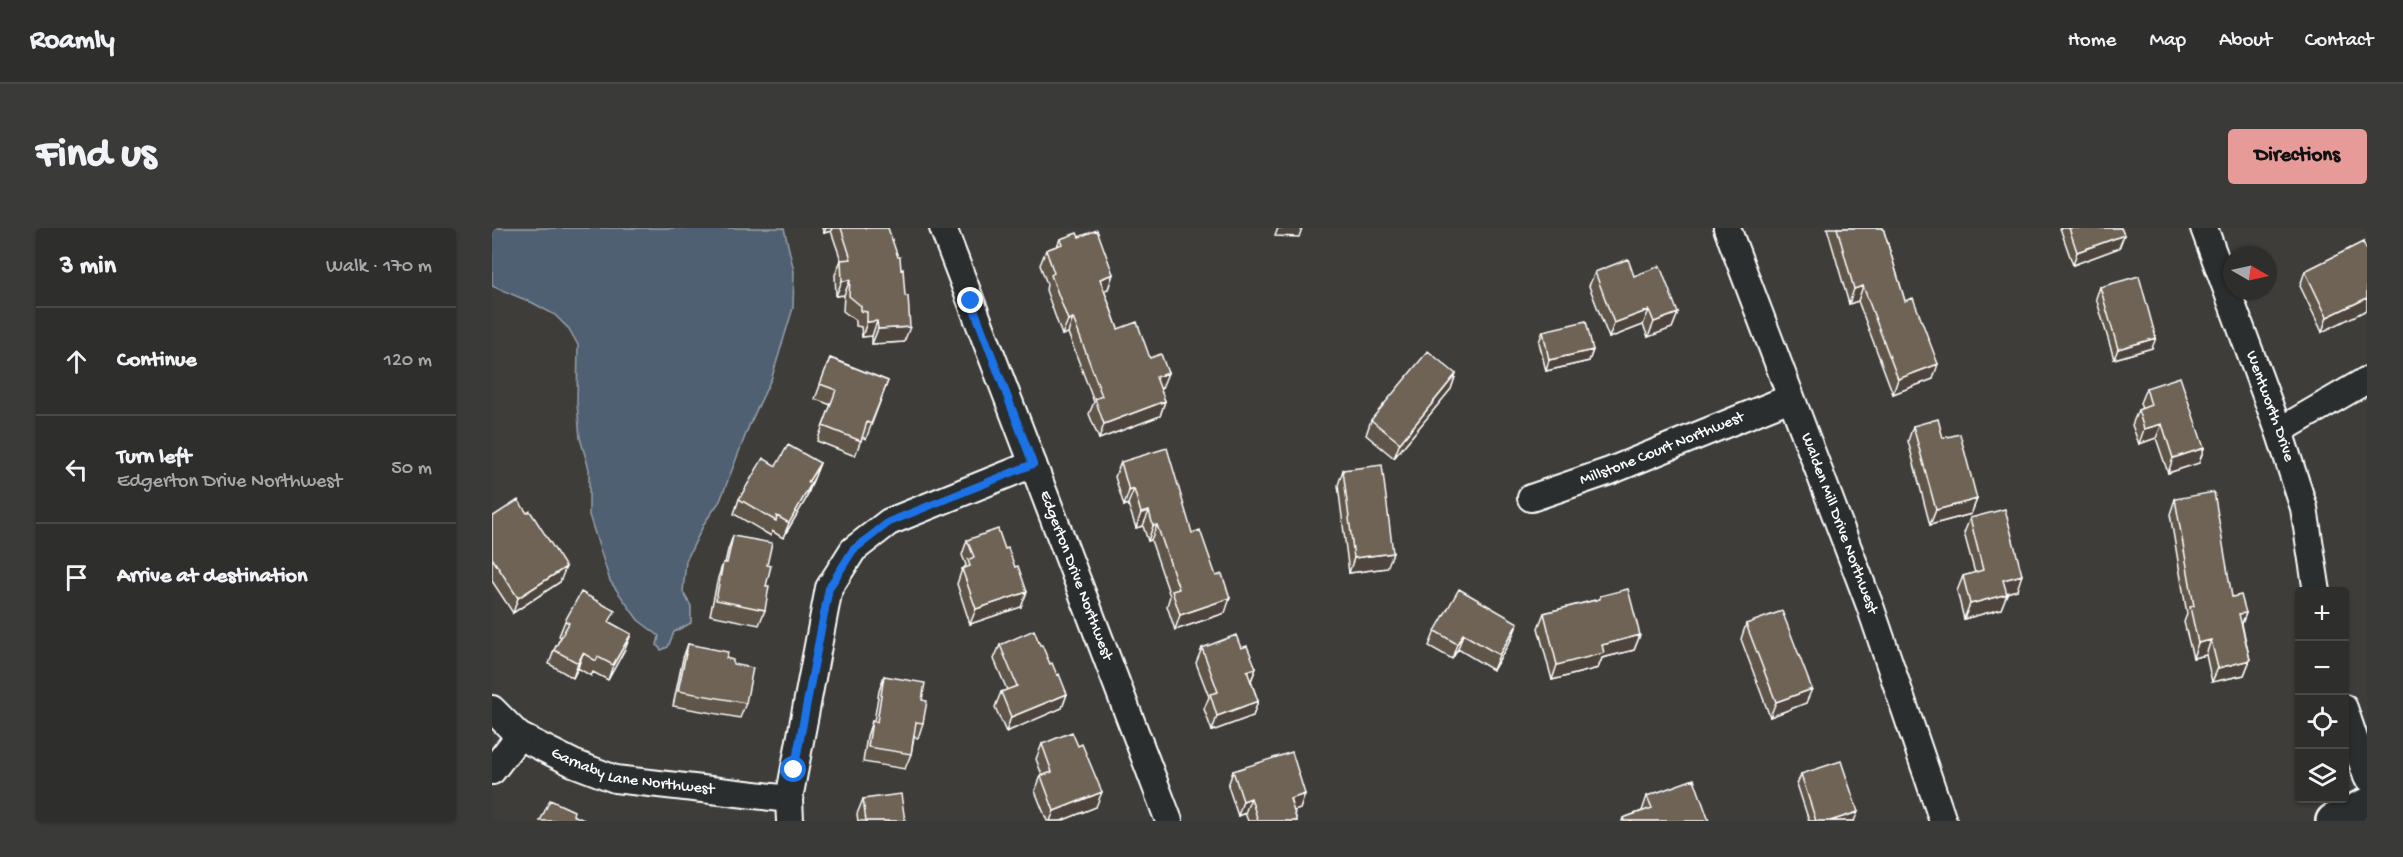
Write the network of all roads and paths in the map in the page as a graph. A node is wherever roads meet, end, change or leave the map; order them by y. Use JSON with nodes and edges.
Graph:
{"nodes":[{"id":1,"x":943,"y":228,"type":"edge"},
{"id":2,"x":1728,"y":228,"type":"edge"},
{"id":3,"x":2204,"y":228,"type":"edge"},
{"id":4,"x":2367,"y":380,"type":"edge"},
{"id":5,"x":1790,"y":398,"type":"junction"},
{"id":6,"x":2279,"y":431,"type":"junction"},
{"id":7,"x":1033,"y":464,"type":"junction"},
{"id":8,"x":1531,"y":498,"type":"dead end"},
{"id":9,"x":2316,"y":587,"type":"edge"},
{"id":10,"x":492,"y":709,"type":"edge"},
{"id":11,"x":2349,"y":723,"type":"edge"},
{"id":12,"x":519,"y":736,"type":"junction"},
{"id":13,"x":492,"y":771,"type":"edge"},
{"id":14,"x":2367,"y":777,"type":"edge"},
{"id":15,"x":2367,"y":805,"type":"edge"},
{"id":16,"x":789,"y":810,"type":"edge"},
{"id":17,"x":1169,"y":821,"type":"edge"},
{"id":18,"x":1943,"y":821,"type":"edge"},
{"id":19,"x":2333,"y":821,"type":"edge"}],
"edges":[{"from":1,"to":7,"type":"street","name":"Edgerton Drive Northwest"},
{"from":2,"to":5,"type":"street","name":"Walden Mill Drive Northwest"},
{"from":3,"to":6,"type":"street","name":"Wentworth Drive"},
{"from":4,"to":6,"type":"street"},
{"from":5,"to":8,"type":"street","name":"Millstone Court Northwest"},
{"from":5,"to":18,"type":"street","name":"Walden Mill Drive Northwest"},
{"from":6,"to":9,"type":"street","name":"Wentworth Drive"},
{"from":7,"to":16,"type":"street"},
{"from":7,"to":17,"type":"street","name":"Edgerton Drive Northwest"},
{"from":10,"to":12,"type":"street","name":"Garnaby Lane Northwest"},
{"from":11,"to":14,"type":"street"},
{"from":12,"to":13,"type":"street"},
{"from":12,"to":16,"type":"street","name":"Garnaby Lane Northwest"},
{"from":15,"to":19,"type":"street"}]}
